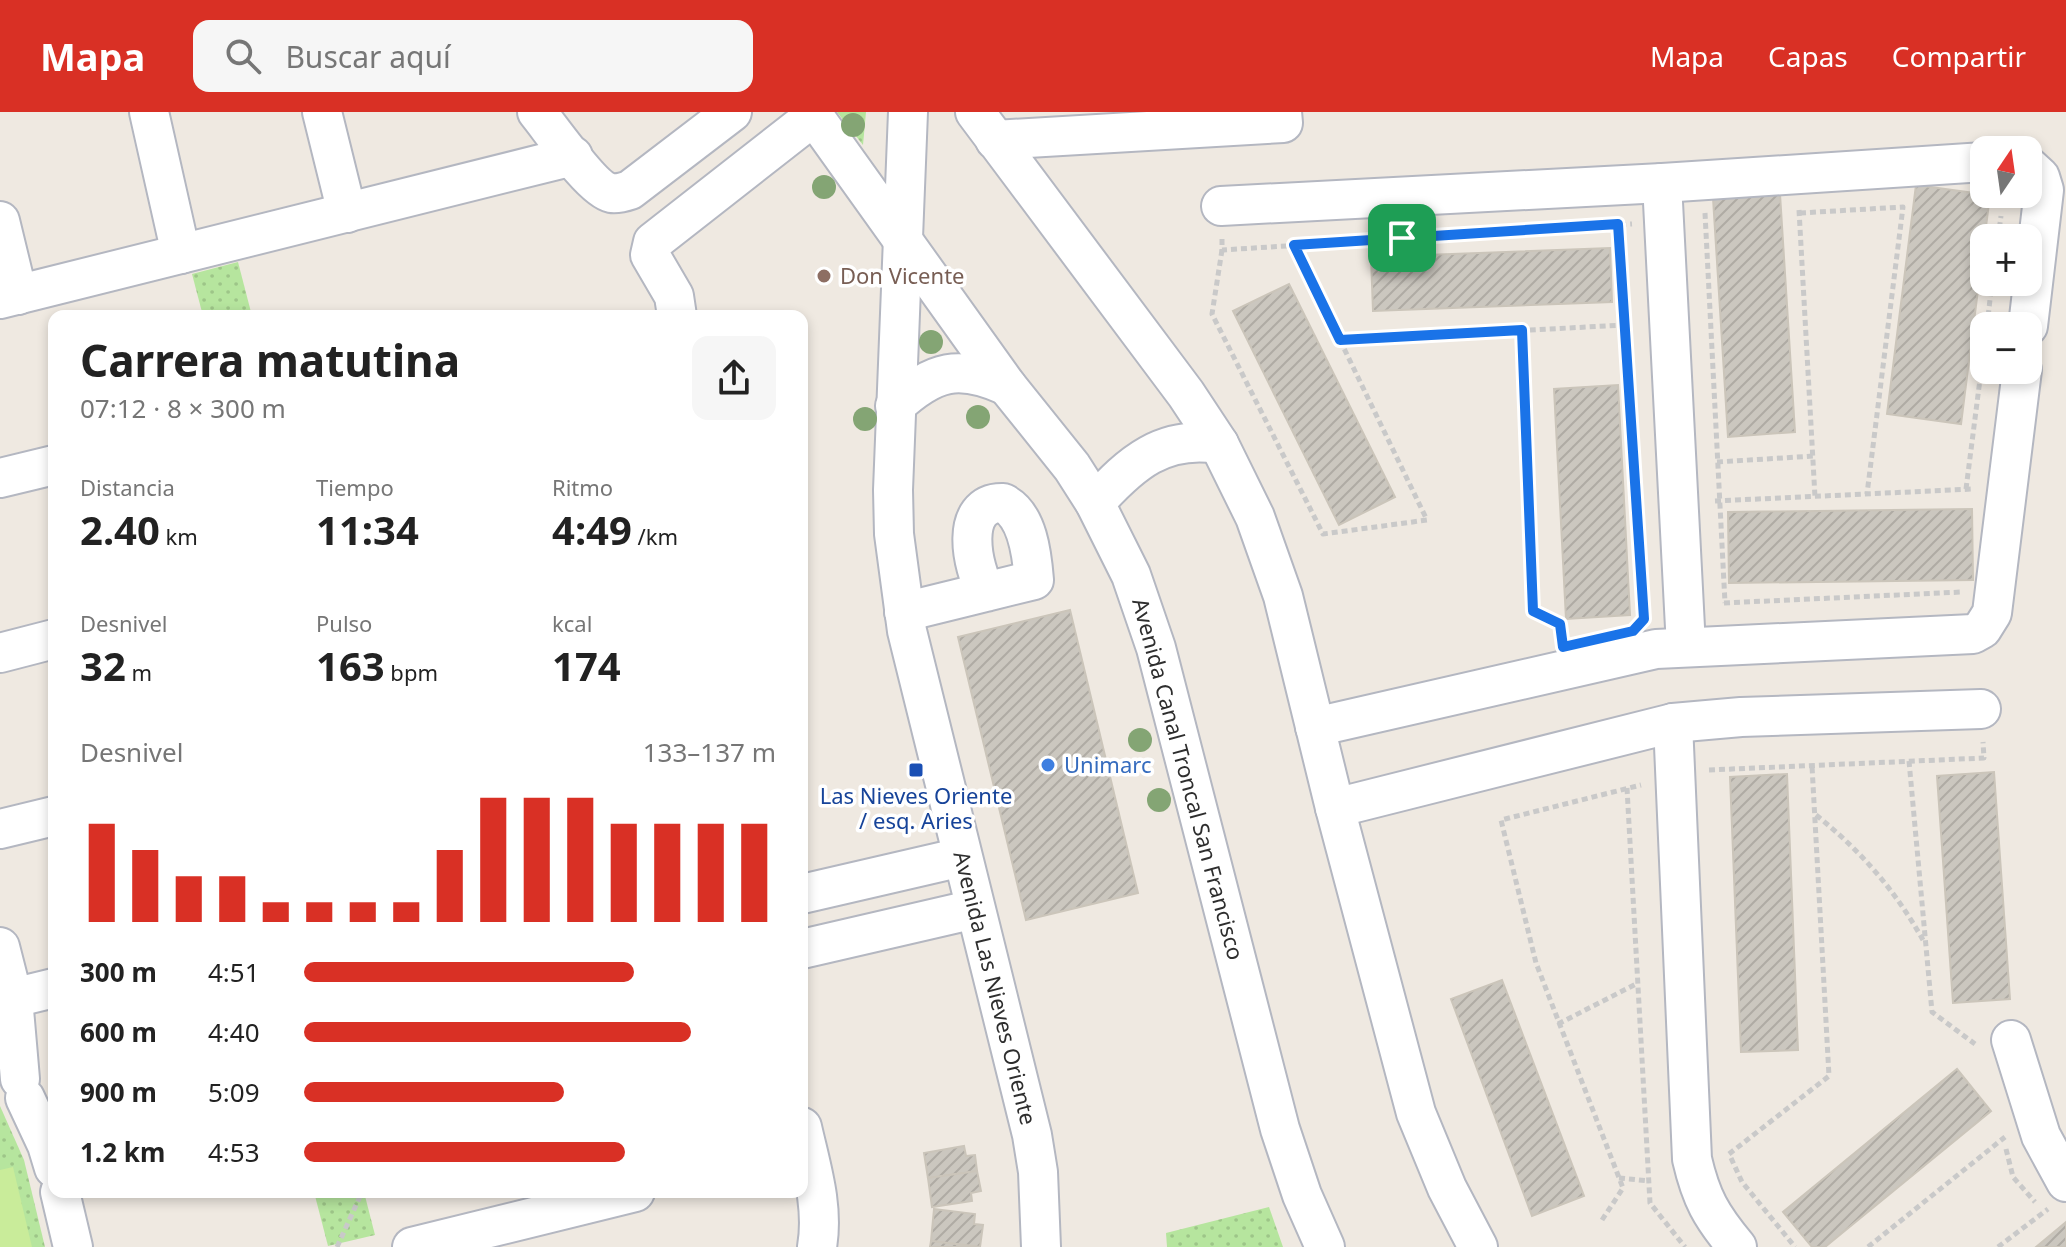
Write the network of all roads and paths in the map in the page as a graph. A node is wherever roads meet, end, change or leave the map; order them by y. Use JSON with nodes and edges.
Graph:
{"nodes":[{"id":1,"x":149,"y":112,"type":"edge"},
{"id":2,"x":322,"y":112,"type":"edge"},
{"id":3,"x":537,"y":112,"type":"edge"},
{"id":4,"x":732,"y":112,"type":"edge"},
{"id":5,"x":908,"y":112,"type":"edge"},
{"id":6,"x":1282,"y":112,"type":"edge"},
{"id":7,"x":812,"y":114,"type":"edge"},
{"id":8,"x":985,"y":126,"type":"edge"},
{"id":9,"x":573,"y":156,"type":"junction"},
{"id":10,"x":1970,"y":163,"type":"edge"},
{"id":11,"x":1797,"y":174,"type":"junction"},
{"id":12,"x":1703,"y":180,"type":"junction"},
{"id":13,"x":1662,"y":183,"type":"junction"},
{"id":14,"x":2042,"y":184,"type":"edge"},
{"id":15,"x":1616,"y":185,"type":"junction"},
{"id":16,"x":1221,"y":206,"type":"joint"},
{"id":17,"x":2042,"y":207,"type":"edge"},
{"id":18,"x":2042,"y":208,"type":"edge"},
{"id":19,"x":347,"y":213,"type":"junction"},
{"id":20,"x":1800,"y":213,"type":"junction"},
{"id":21,"x":2001,"y":216,"type":"dead end"},
{"id":22,"x":1705,"y":219,"type":"junction"},
{"id":23,"x":0,"y":221,"type":"edge"},
{"id":24,"x":1664,"y":222,"type":"junction"},
{"id":25,"x":1618,"y":224,"type":"junction"},
{"id":26,"x":2000,"y":224,"type":"edge"},
{"id":27,"x":902,"y":237,"type":"junction"},
{"id":28,"x":1294,"y":245,"type":"junction"},
{"id":29,"x":1222,"y":250,"type":"junction"},
{"id":30,"x":181,"y":254,"type":"junction"},
{"id":31,"x":9,"y":297,"type":"edge"},
{"id":32,"x":673,"y":310,"type":"edge"},
{"id":33,"x":2030,"y":312,"type":"edge"},
{"id":34,"x":1625,"y":325,"type":"junction"},
{"id":35,"x":1522,"y":330,"type":"junction"},
{"id":36,"x":1340,"y":340,"type":"junction"},
{"id":37,"x":1979,"y":384,"type":"edge"},
{"id":38,"x":2020,"y":384,"type":"edge"},
{"id":39,"x":1007,"y":386,"type":"junction"},
{"id":40,"x":895,"y":406,"type":"junction"},
{"id":41,"x":1219,"y":444,"type":"junction"},
{"id":42,"x":1813,"y":456,"type":"junction"},
{"id":43,"x":1717,"y":462,"type":"junction"},
{"id":44,"x":48,"y":466,"type":"edge"},
{"id":45,"x":0,"y":478,"type":"edge"},
{"id":46,"x":2008,"y":487,"type":"junction"},
{"id":47,"x":1966,"y":489,"type":"junction"},
{"id":48,"x":1867,"y":494,"type":"junction"},
{"id":49,"x":1815,"y":497,"type":"junction"},
{"id":50,"x":1719,"y":501,"type":"junction"},
{"id":51,"x":1095,"y":503,"type":"junction"},
{"id":52,"x":1678,"y":503,"type":"junction"},
{"id":53,"x":1995,"y":590,"type":"junction"},
{"id":54,"x":986,"y":592,"type":"dead end"},
{"id":55,"x":1725,"y":603,"type":"junction"},
{"id":56,"x":1684,"y":605,"type":"junction"},
{"id":57,"x":1643,"y":607,"type":"junction"},
{"id":58,"x":904,"y":612,"type":"junction"},
{"id":59,"x":1638,"y":628,"type":"dead end"},
{"id":60,"x":48,"y":641,"type":"edge"},
{"id":61,"x":1563,"y":647,"type":"dead end"},
{"id":62,"x":1686,"y":647,"type":"junction"},
{"id":63,"x":0,"y":653,"type":"edge"},
{"id":64,"x":1981,"y":709,"type":"joint"},
{"id":65,"x":1710,"y":718,"type":"junction"},
{"id":66,"x":1673,"y":723,"type":"junction"},
{"id":67,"x":1315,"y":727,"type":"junction"},
{"id":68,"x":1909,"y":761,"type":"junction"},
{"id":69,"x":1812,"y":766,"type":"dead end"},
{"id":70,"x":1712,"y":770,"type":"junction"},
{"id":71,"x":1675,"y":776,"type":"junction"},
{"id":72,"x":1712,"y":785,"type":"dead end"},
{"id":73,"x":1627,"y":788,"type":"junction"},
{"id":74,"x":1335,"y":808,"type":"junction"},
{"id":75,"x":1815,"y":814,"type":"junction"},
{"id":76,"x":48,"y":817,"type":"edge"},
{"id":77,"x":0,"y":829,"type":"edge"},
{"id":78,"x":962,"y":857,"type":"junction"},
{"id":79,"x":808,"y":893,"type":"edge"},
{"id":80,"x":975,"y":909,"type":"junction"},
{"id":81,"x":1926,"y":944,"type":"junction"},
{"id":82,"x":0,"y":947,"type":"edge"},
{"id":83,"x":808,"y":948,"type":"edge"},
{"id":84,"x":1638,"y":983,"type":"junction"},
{"id":85,"x":48,"y":989,"type":"edge"},
{"id":86,"x":13,"y":998,"type":"junction"},
{"id":87,"x":1558,"y":1024,"type":"junction"},
{"id":88,"x":1995,"y":1048,"type":"joint"},
{"id":89,"x":2016,"y":1120,"type":"junction"},
{"id":90,"x":2003,"y":1139,"type":"junction"},
{"id":91,"x":1726,"y":1141,"type":"dead end"},
{"id":92,"x":48,"y":1153,"type":"edge"},
{"id":93,"x":1729,"y":1154,"type":"junction"},
{"id":94,"x":808,"y":1158,"type":"edge"},
{"id":95,"x":1619,"y":1178,"type":"junction"},
{"id":96,"x":1649,"y":1181,"type":"junction"},
{"id":97,"x":61,"y":1198,"type":"edge"},
{"id":98,"x":359,"y":1198,"type":"edge"},
{"id":99,"x":611,"y":1198,"type":"edge"},
{"id":100,"x":2055,"y":1199,"type":"edge"},
{"id":101,"x":1602,"y":1220,"type":"dead end"},
{"id":102,"x":73,"y":1247,"type":"edge"},
{"id":103,"x":337,"y":1247,"type":"edge"},
{"id":104,"x":412,"y":1247,"type":"edge"},
{"id":105,"x":817,"y":1247,"type":"edge"},
{"id":106,"x":1041,"y":1247,"type":"edge"},
{"id":107,"x":1325,"y":1247,"type":"edge"},
{"id":108,"x":1478,"y":1247,"type":"edge"},
{"id":109,"x":1685,"y":1247,"type":"edge"},
{"id":110,"x":1737,"y":1247,"type":"edge"},
{"id":111,"x":1795,"y":1247,"type":"edge"},
{"id":112,"x":1868,"y":1247,"type":"edge"},
{"id":113,"x":1998,"y":1247,"type":"edge"}],
"edges":[{"from":1,"to":30,"type":"street"},
{"from":2,"to":19,"type":"street"},
{"from":3,"to":9,"type":"street"},
{"from":4,"to":9,"type":"street"},
{"from":5,"to":27,"type":"street","name":"Avenida Las Nieves Oriente"},
{"from":6,"to":8,"type":"street"},
{"from":7,"to":27,"type":"street","name":"Avenida Canal Troncal San Francisco"},
{"from":7,"to":32,"type":"street"},
{"from":8,"to":41,"type":"street"},
{"from":9,"to":19,"type":"street"},
{"from":10,"to":11,"type":"street"},
{"from":11,"to":12,"type":"street"},
{"from":11,"to":20,"type":"path"},
{"from":12,"to":13,"type":"street"},
{"from":12,"to":22,"type":"path"},
{"from":13,"to":15,"type":"street"},
{"from":13,"to":24,"type":"street"},
{"from":14,"to":17,"type":"street"},
{"from":15,"to":16,"type":"street"},
{"from":15,"to":25,"type":"path"},
{"from":16,"to":29,"type":"path"},
{"from":18,"to":33,"type":"street"},
{"from":19,"to":30,"type":"street"},
{"from":20,"to":42,"type":"path"},
{"from":20,"to":48,"type":"path"},
{"from":21,"to":26,"type":"path"},
{"from":22,"to":24,"type":"path"},
{"from":22,"to":43,"type":"path"},
{"from":23,"to":31,"type":"street"},
{"from":24,"to":25,"type":"path"},
{"from":24,"to":52,"type":"street"},
{"from":25,"to":28,"type":"path"},
{"from":25,"to":34,"type":"path"},
{"from":27,"to":39,"type":"street","name":"Avenida Canal Troncal San Francisco"},
{"from":27,"to":40,"type":"street","name":"Avenida Las Nieves Oriente"},
{"from":28,"to":29,"type":"path"},
{"from":28,"to":36,"type":"path"},
{"from":29,"to":36,"type":"path"},
{"from":30,"to":31,"type":"street"},
{"from":34,"to":35,"type":"path"},
{"from":34,"to":57,"type":"path"},
{"from":35,"to":36,"type":"path"},
{"from":35,"to":61,"type":"path"},
{"from":37,"to":47,"type":"path"},
{"from":38,"to":46,"type":"street"},
{"from":39,"to":40,"type":"street"},
{"from":39,"to":51,"type":"street","name":"Avenida Canal Troncal San Francisco"},
{"from":40,"to":58,"type":"street","name":"Avenida Las Nieves Oriente"},
{"from":41,"to":51,"type":"street"},
{"from":41,"to":67,"type":"street"},
{"from":42,"to":43,"type":"path"},
{"from":42,"to":49,"type":"path"},
{"from":43,"to":50,"type":"path"},
{"from":44,"to":45,"type":"street"},
{"from":46,"to":47,"type":"path"},
{"from":46,"to":53,"type":"street"},
{"from":47,"to":48,"type":"path"},
{"from":48,"to":49,"type":"path"},
{"from":49,"to":50,"type":"path"},
{"from":50,"to":52,"type":"path"},
{"from":50,"to":55,"type":"path"},
{"from":51,"to":107,"type":"street","name":"Avenida Canal Troncal San Francisco"},
{"from":52,"to":56,"type":"street"},
{"from":53,"to":55,"type":"path"},
{"from":53,"to":62,"type":"street"},
{"from":54,"to":58,"type":"street"},
{"from":55,"to":56,"type":"path"},
{"from":56,"to":57,"type":"path"},
{"from":56,"to":62,"type":"street"},
{"from":57,"to":59,"type":"path"},
{"from":58,"to":78,"type":"street","name":"Avenida Las Nieves Oriente"},
{"from":60,"to":63,"type":"street"},
{"from":62,"to":67,"type":"street"},
{"from":64,"to":65,"type":"street"},
{"from":64,"to":68,"type":"path"},
{"from":65,"to":66,"type":"street"},
{"from":65,"to":70,"type":"path"},
{"from":66,"to":71,"type":"street"},
{"from":66,"to":74,"type":"street"},
{"from":67,"to":74,"type":"street"},
{"from":68,"to":70,"type":"path"},
{"from":68,"to":81,"type":"path"},
{"from":69,"to":75,"type":"path"},
{"from":70,"to":71,"type":"path"},
{"from":70,"to":72,"type":"path"},
{"from":71,"to":73,"type":"path"},
{"from":71,"to":110,"type":"street"},
{"from":73,"to":84,"type":"path"},
{"from":73,"to":87,"type":"path"},
{"from":74,"to":108,"type":"street"},
{"from":75,"to":81,"type":"path"},
{"from":75,"to":93,"type":"path"},
{"from":76,"to":77,"type":"street"},
{"from":78,"to":79,"type":"street"},
{"from":78,"to":80,"type":"street","name":"Avenida Las Nieves Oriente"},
{"from":80,"to":83,"type":"street"},
{"from":80,"to":106,"type":"street","name":"Avenida Las Nieves Oriente"},
{"from":81,"to":88,"type":"path"},
{"from":82,"to":86,"type":"street"},
{"from":84,"to":87,"type":"path"},
{"from":84,"to":96,"type":"path"},
{"from":85,"to":86,"type":"street"},
{"from":86,"to":92,"type":"street"},
{"from":87,"to":95,"type":"path"},
{"from":88,"to":89,"type":"street"},
{"from":89,"to":90,"type":"path"},
{"from":89,"to":90,"type":"path"},
{"from":89,"to":100,"type":"street"},
{"from":90,"to":100,"type":"path"},
{"from":90,"to":112,"type":"path"},
{"from":91,"to":93,"type":"path"},
{"from":93,"to":111,"type":"path"},
{"from":94,"to":105,"type":"street"},
{"from":95,"to":96,"type":"path"},
{"from":95,"to":101,"type":"path"},
{"from":96,"to":109,"type":"path"},
{"from":97,"to":102,"type":"street"},
{"from":98,"to":103,"type":"path"},
{"from":99,"to":104,"type":"street"},
{"from":100,"to":113,"type":"path"}]}
